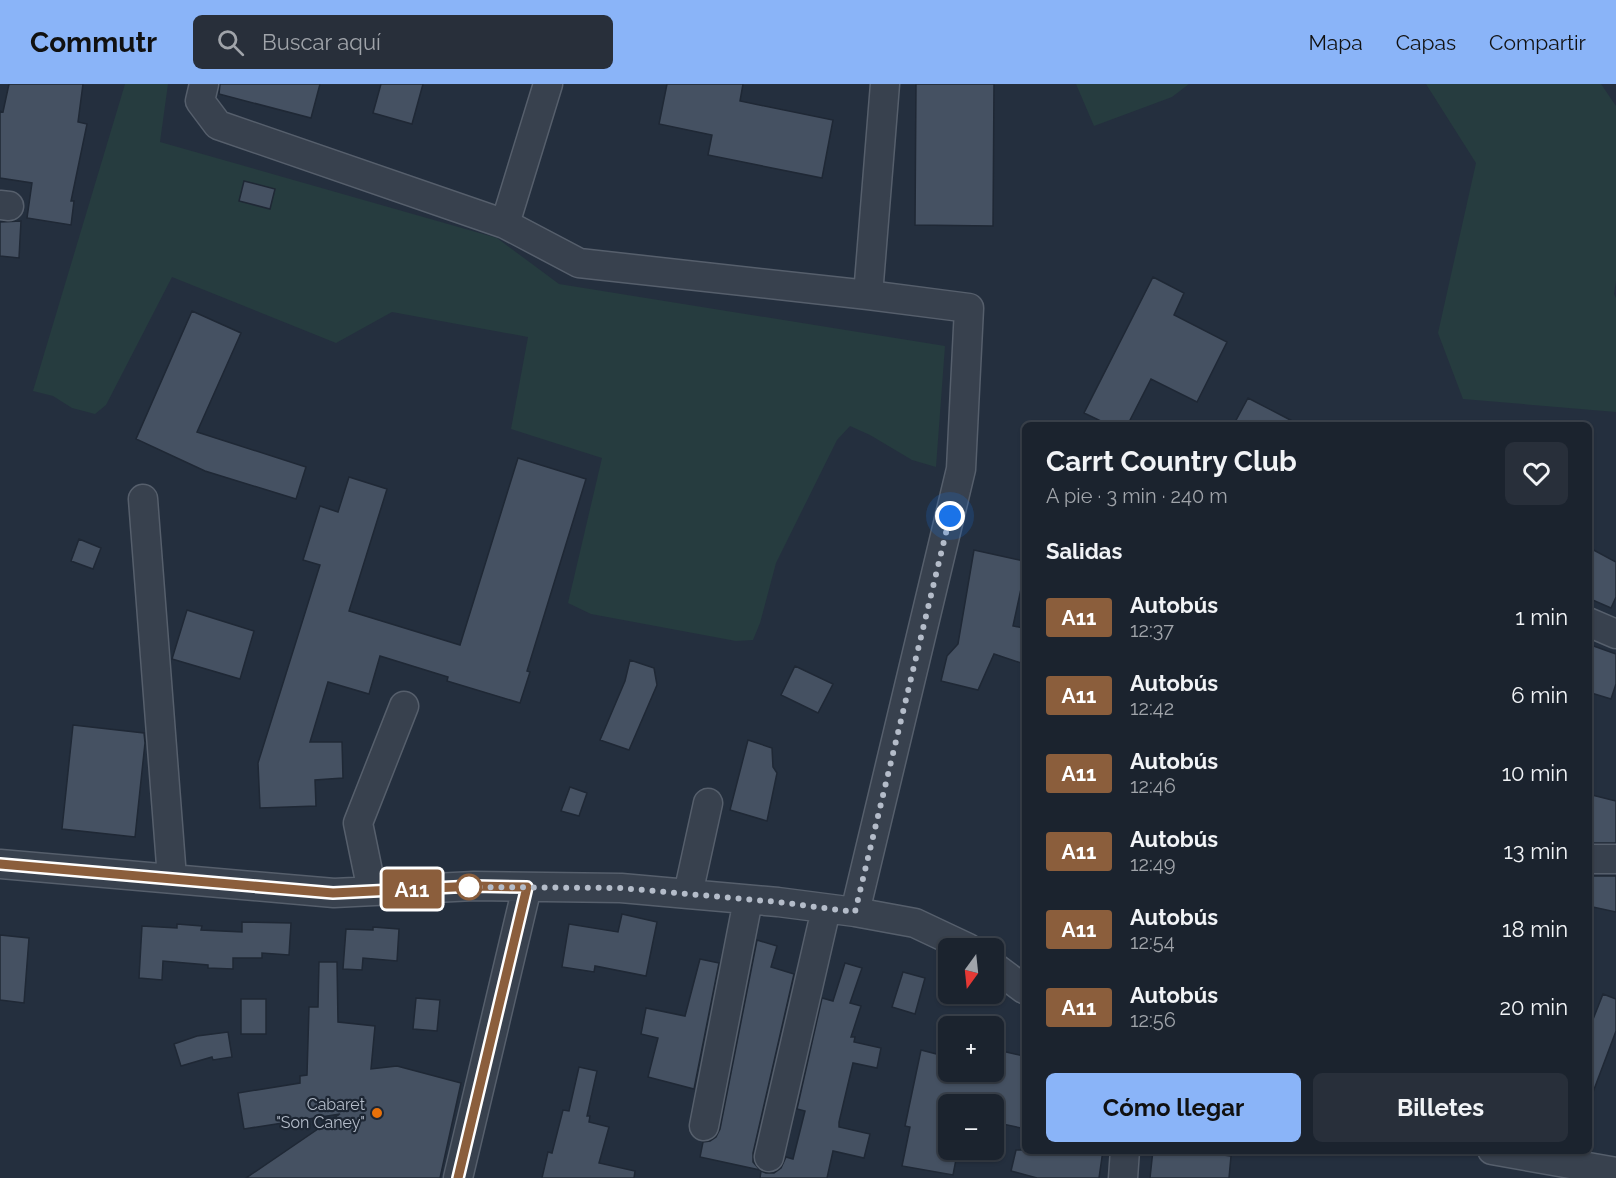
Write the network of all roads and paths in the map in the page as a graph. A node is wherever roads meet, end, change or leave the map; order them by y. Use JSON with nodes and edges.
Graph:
{"nodes":[{"id":1,"x":204,"y":84,"type":"edge"},
{"id":2,"x":548,"y":84,"type":"edge"},
{"id":3,"x":885,"y":84,"type":"edge"},
{"id":4,"x":505,"y":224,"type":"junction"},
{"id":5,"x":868,"y":295,"type":"junction"},
{"id":6,"x":143,"y":499,"type":"dead end"},
{"id":7,"x":1592,"y":624,"type":"edge"},
{"id":8,"x":1616,"y":634,"type":"edge"},
{"id":9,"x":404,"y":706,"type":"dead end"},
{"id":10,"x":708,"y":802,"type":"dead end"},
{"id":11,"x":1616,"y":859,"type":"edge"},
{"id":12,"x":1592,"y":860,"type":"edge"},
{"id":13,"x":0,"y":864,"type":"edge"},
{"id":14,"x":172,"y":878,"type":"junction"},
{"id":15,"x":527,"y":887,"type":"junction"},
{"id":16,"x":372,"y":891,"type":"junction"},
{"id":17,"x":688,"y":894,"type":"junction"},
{"id":18,"x":748,"y":900,"type":"junction"},
{"id":19,"x":826,"y":909,"type":"junction"},
{"id":20,"x":855,"y":912,"type":"junction"},
{"id":21,"x":947,"y":938,"type":"edge"},
{"id":22,"x":1004,"y":974,"type":"edge"},
{"id":23,"x":1022,"y":988,"type":"edge"},
{"id":24,"x":704,"y":1126,"type":"dead end"},
{"id":25,"x":1125,"y":1154,"type":"edge"},
{"id":26,"x":1515,"y":1154,"type":"edge"},
{"id":27,"x":769,"y":1157,"type":"dead end"},
{"id":28,"x":1616,"y":1172,"type":"edge"},
{"id":29,"x":458,"y":1178,"type":"edge"},
{"id":30,"x":1123,"y":1178,"type":"edge"}],
"edges":[{"from":1,"to":4,"type":"street"},
{"from":2,"to":4,"type":"street"},
{"from":3,"to":5,"type":"street"},
{"from":4,"to":5,"type":"street"},
{"from":5,"to":20,"type":"street"},
{"from":6,"to":14,"type":"street"},
{"from":7,"to":8,"type":"street"},
{"from":9,"to":16,"type":"street"},
{"from":10,"to":17,"type":"street"},
{"from":11,"to":12,"type":"street"},
{"from":13,"to":14,"type":"street"},
{"from":14,"to":16,"type":"street"},
{"from":15,"to":16,"type":"street"},
{"from":15,"to":17,"type":"street"},
{"from":15,"to":29,"type":"street"},
{"from":17,"to":18,"type":"street"},
{"from":18,"to":19,"type":"street"},
{"from":18,"to":24,"type":"street"},
{"from":19,"to":20,"type":"street"},
{"from":19,"to":27,"type":"street"},
{"from":20,"to":21,"type":"street"},
{"from":22,"to":23,"type":"street"},
{"from":25,"to":30,"type":"street"},
{"from":26,"to":28,"type":"street"}]}
